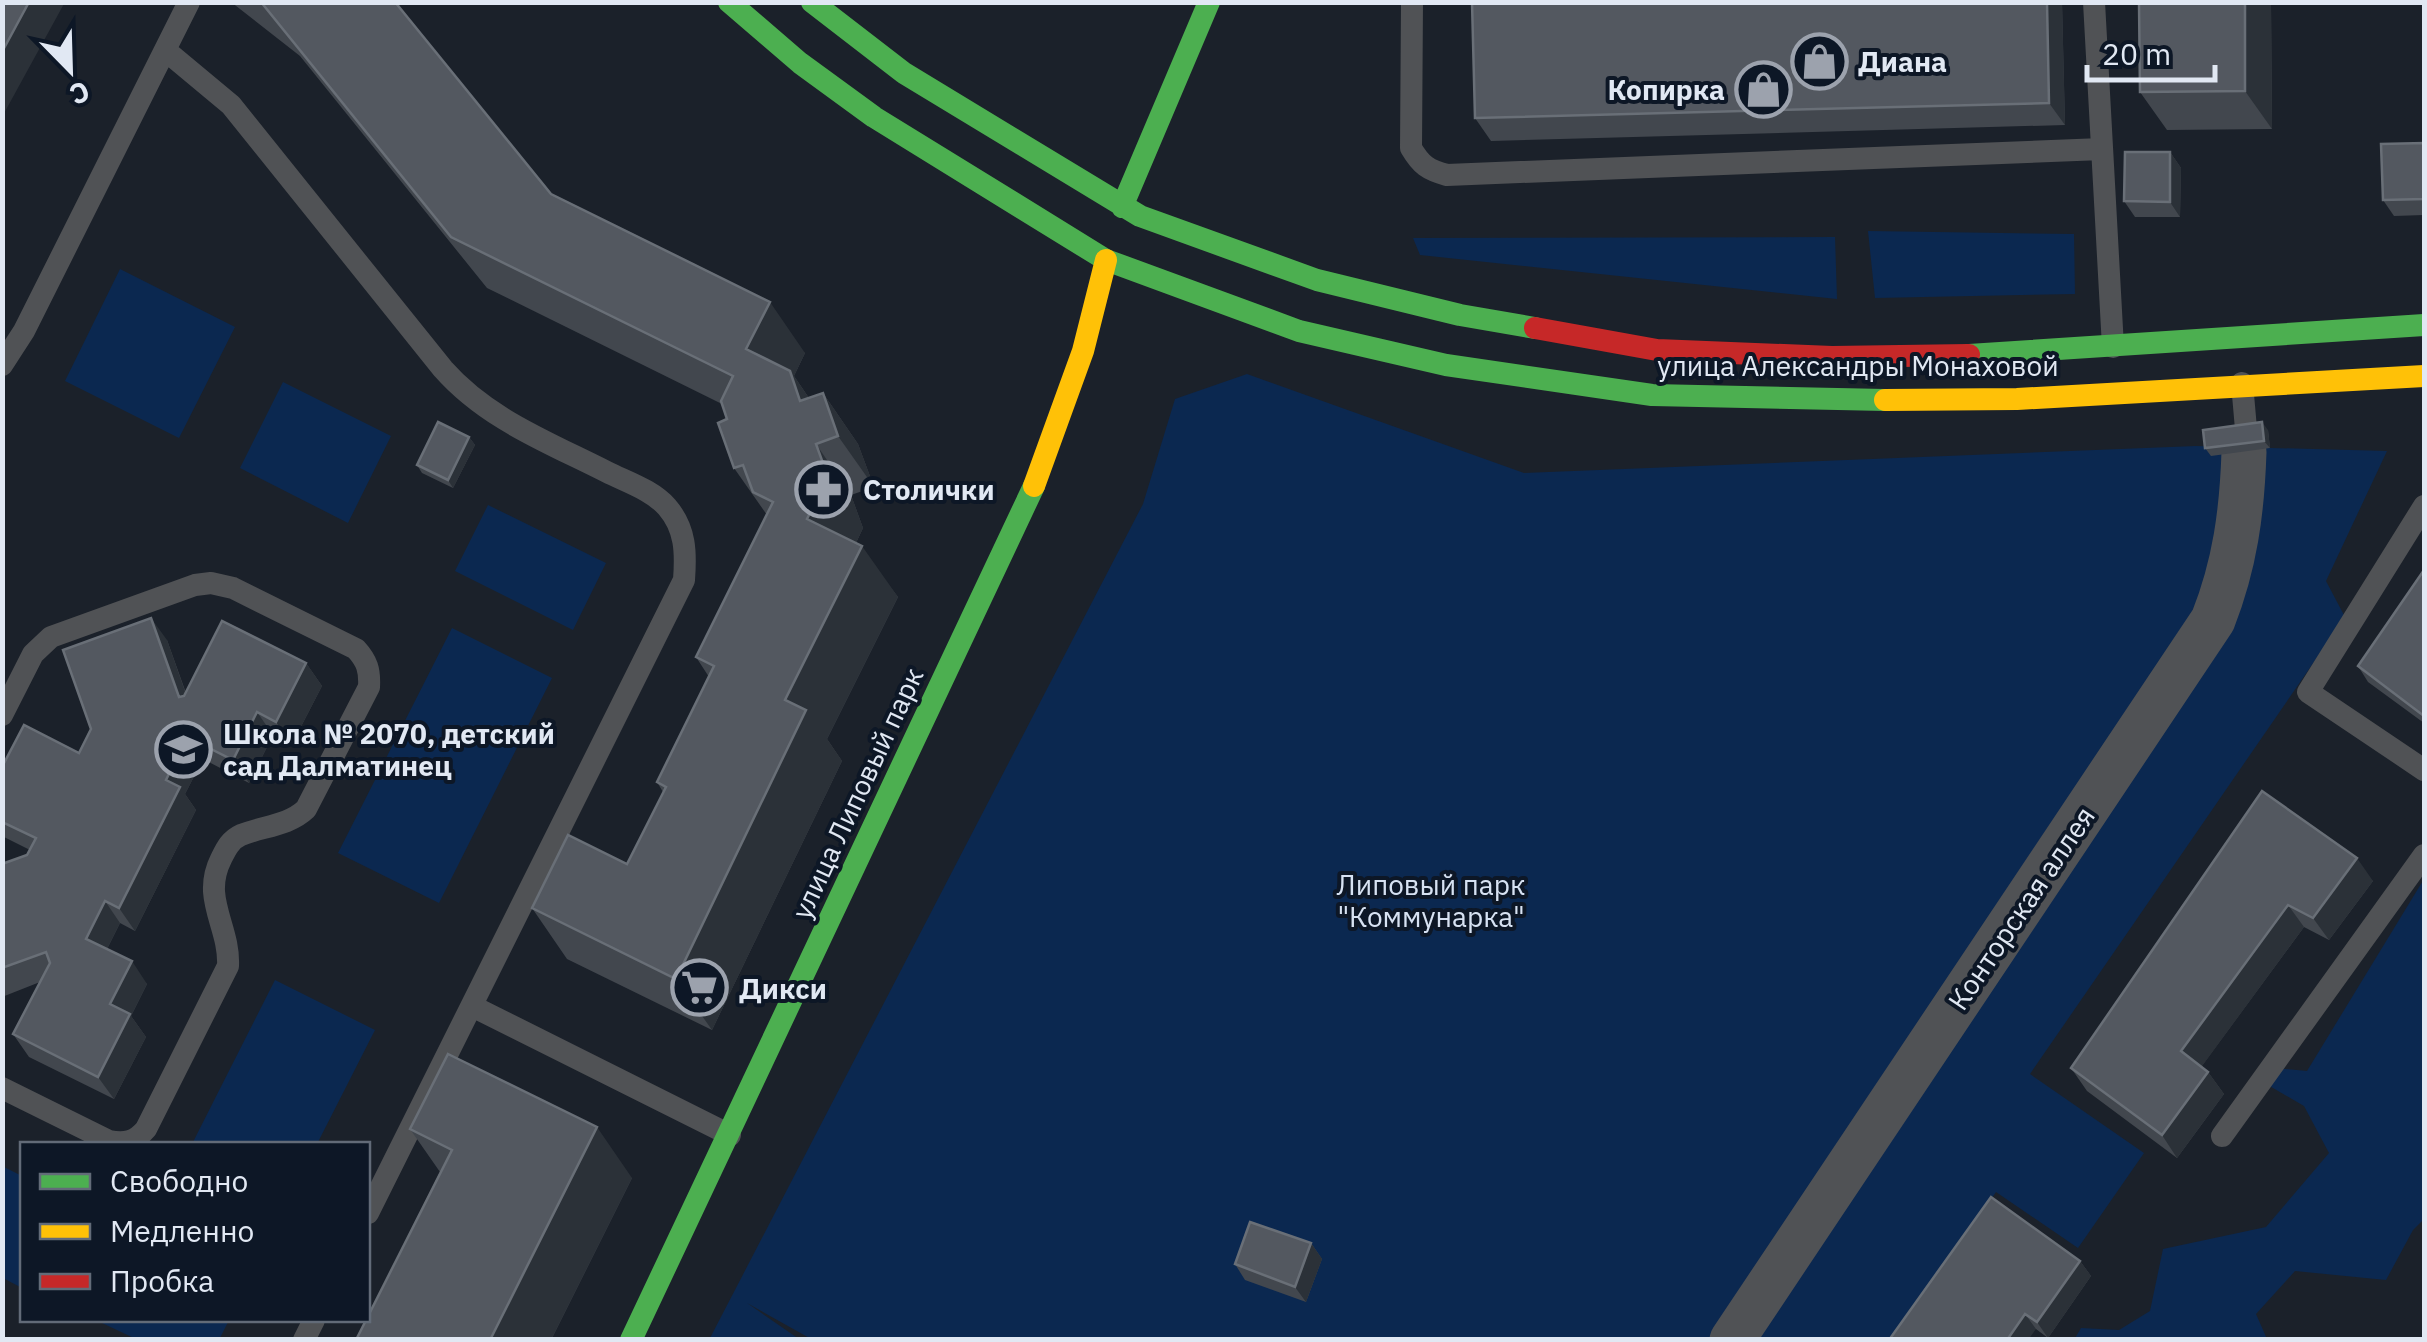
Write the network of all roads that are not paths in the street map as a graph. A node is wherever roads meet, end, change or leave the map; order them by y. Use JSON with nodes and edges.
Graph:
{"nodes":[{"id":1,"x":189,"y":2,"type":"edge"},
{"id":2,"x":729,"y":2,"type":"edge"},
{"id":3,"x":812,"y":2,"type":"edge"},
{"id":4,"x":1209,"y":2,"type":"edge"},
{"id":5,"x":1412,"y":2,"type":"edge"},
{"id":6,"x":2094,"y":2,"type":"edge"},
{"id":7,"x":165,"y":50,"type":"junction"},
{"id":8,"x":2102,"y":150,"type":"junction"},
{"id":9,"x":1122,"y":207,"type":"junction"},
{"id":10,"x":1106,"y":260,"type":"junction"},
{"id":11,"x":2424,"y":325,"type":"edge"},
{"id":12,"x":2233,"y":338,"type":"junction"},
{"id":13,"x":2113,"y":347,"type":"junction"},
{"id":14,"x":2,"y":366,"type":"edge"},
{"id":15,"x":2424,"y":376,"type":"edge"},
{"id":16,"x":2243,"y":386,"type":"junction"},
{"id":17,"x":2244,"y":442,"type":"joint"},
{"id":18,"x":2424,"y":506,"type":"edge"},
{"id":19,"x":2,"y":716,"type":"edge"},
{"id":20,"x":2424,"y":770,"type":"edge"},
{"id":21,"x":2424,"y":855,"type":"edge"},
{"id":22,"x":472,"y":1006,"type":"junction"},
{"id":23,"x":2,"y":1088,"type":"edge"},
{"id":24,"x":730,"y":1135,"type":"junction"},
{"id":25,"x":2222,"y":1136,"type":"dead end"},
{"id":26,"x":113,"y":1142,"type":"edge"},
{"id":27,"x":127,"y":1142,"type":"edge"},
{"id":28,"x":370,"y":1209,"type":"edge"},
{"id":29,"x":631,"y":1340,"type":"edge"},
{"id":30,"x":1732,"y":1340,"type":"edge"}],
"edges":[{"from":1,"to":7,"type":"lane"},
{"from":2,"to":10,"type":"main road","name":"улица Александры Монаховой"},
{"from":3,"to":9,"type":"main road","name":"улица Александры Монаховой"},
{"from":4,"to":9,"type":"main road"},
{"from":5,"to":8,"type":"lane"},
{"from":6,"to":8,"type":"lane"},
{"from":7,"to":14,"type":"lane"},
{"from":7,"to":22,"type":"lane"},
{"from":8,"to":13,"type":"lane"},
{"from":9,"to":10,"type":"street"},
{"from":9,"to":13,"type":"main road","name":"улица Александры Монаховой"},
{"from":10,"to":16,"type":"main road","name":"улица Александры Монаховой"},
{"from":10,"to":24,"type":"main road","name":"улица Липовый парк"},
{"from":11,"to":12,"type":"main road","name":"улица Александры Монаховой"},
{"from":12,"to":13,"type":"main road","name":"улица Александры Монаховой"},
{"from":12,"to":16,"type":"lane"},
{"from":15,"to":16,"type":"main road","name":"улица Александры Монаховой"},
{"from":16,"to":17,"type":"lane"},
{"from":17,"to":30,"type":"street","name":"Конторская аллея"},
{"from":18,"to":20,"type":"lane"},
{"from":19,"to":27,"type":"lane"},
{"from":21,"to":25,"type":"lane"},
{"from":22,"to":24,"type":"lane"},
{"from":22,"to":28,"type":"lane"},
{"from":23,"to":26,"type":"lane"},
{"from":24,"to":29,"type":"main road","name":"улица Липовый парк"}]}
